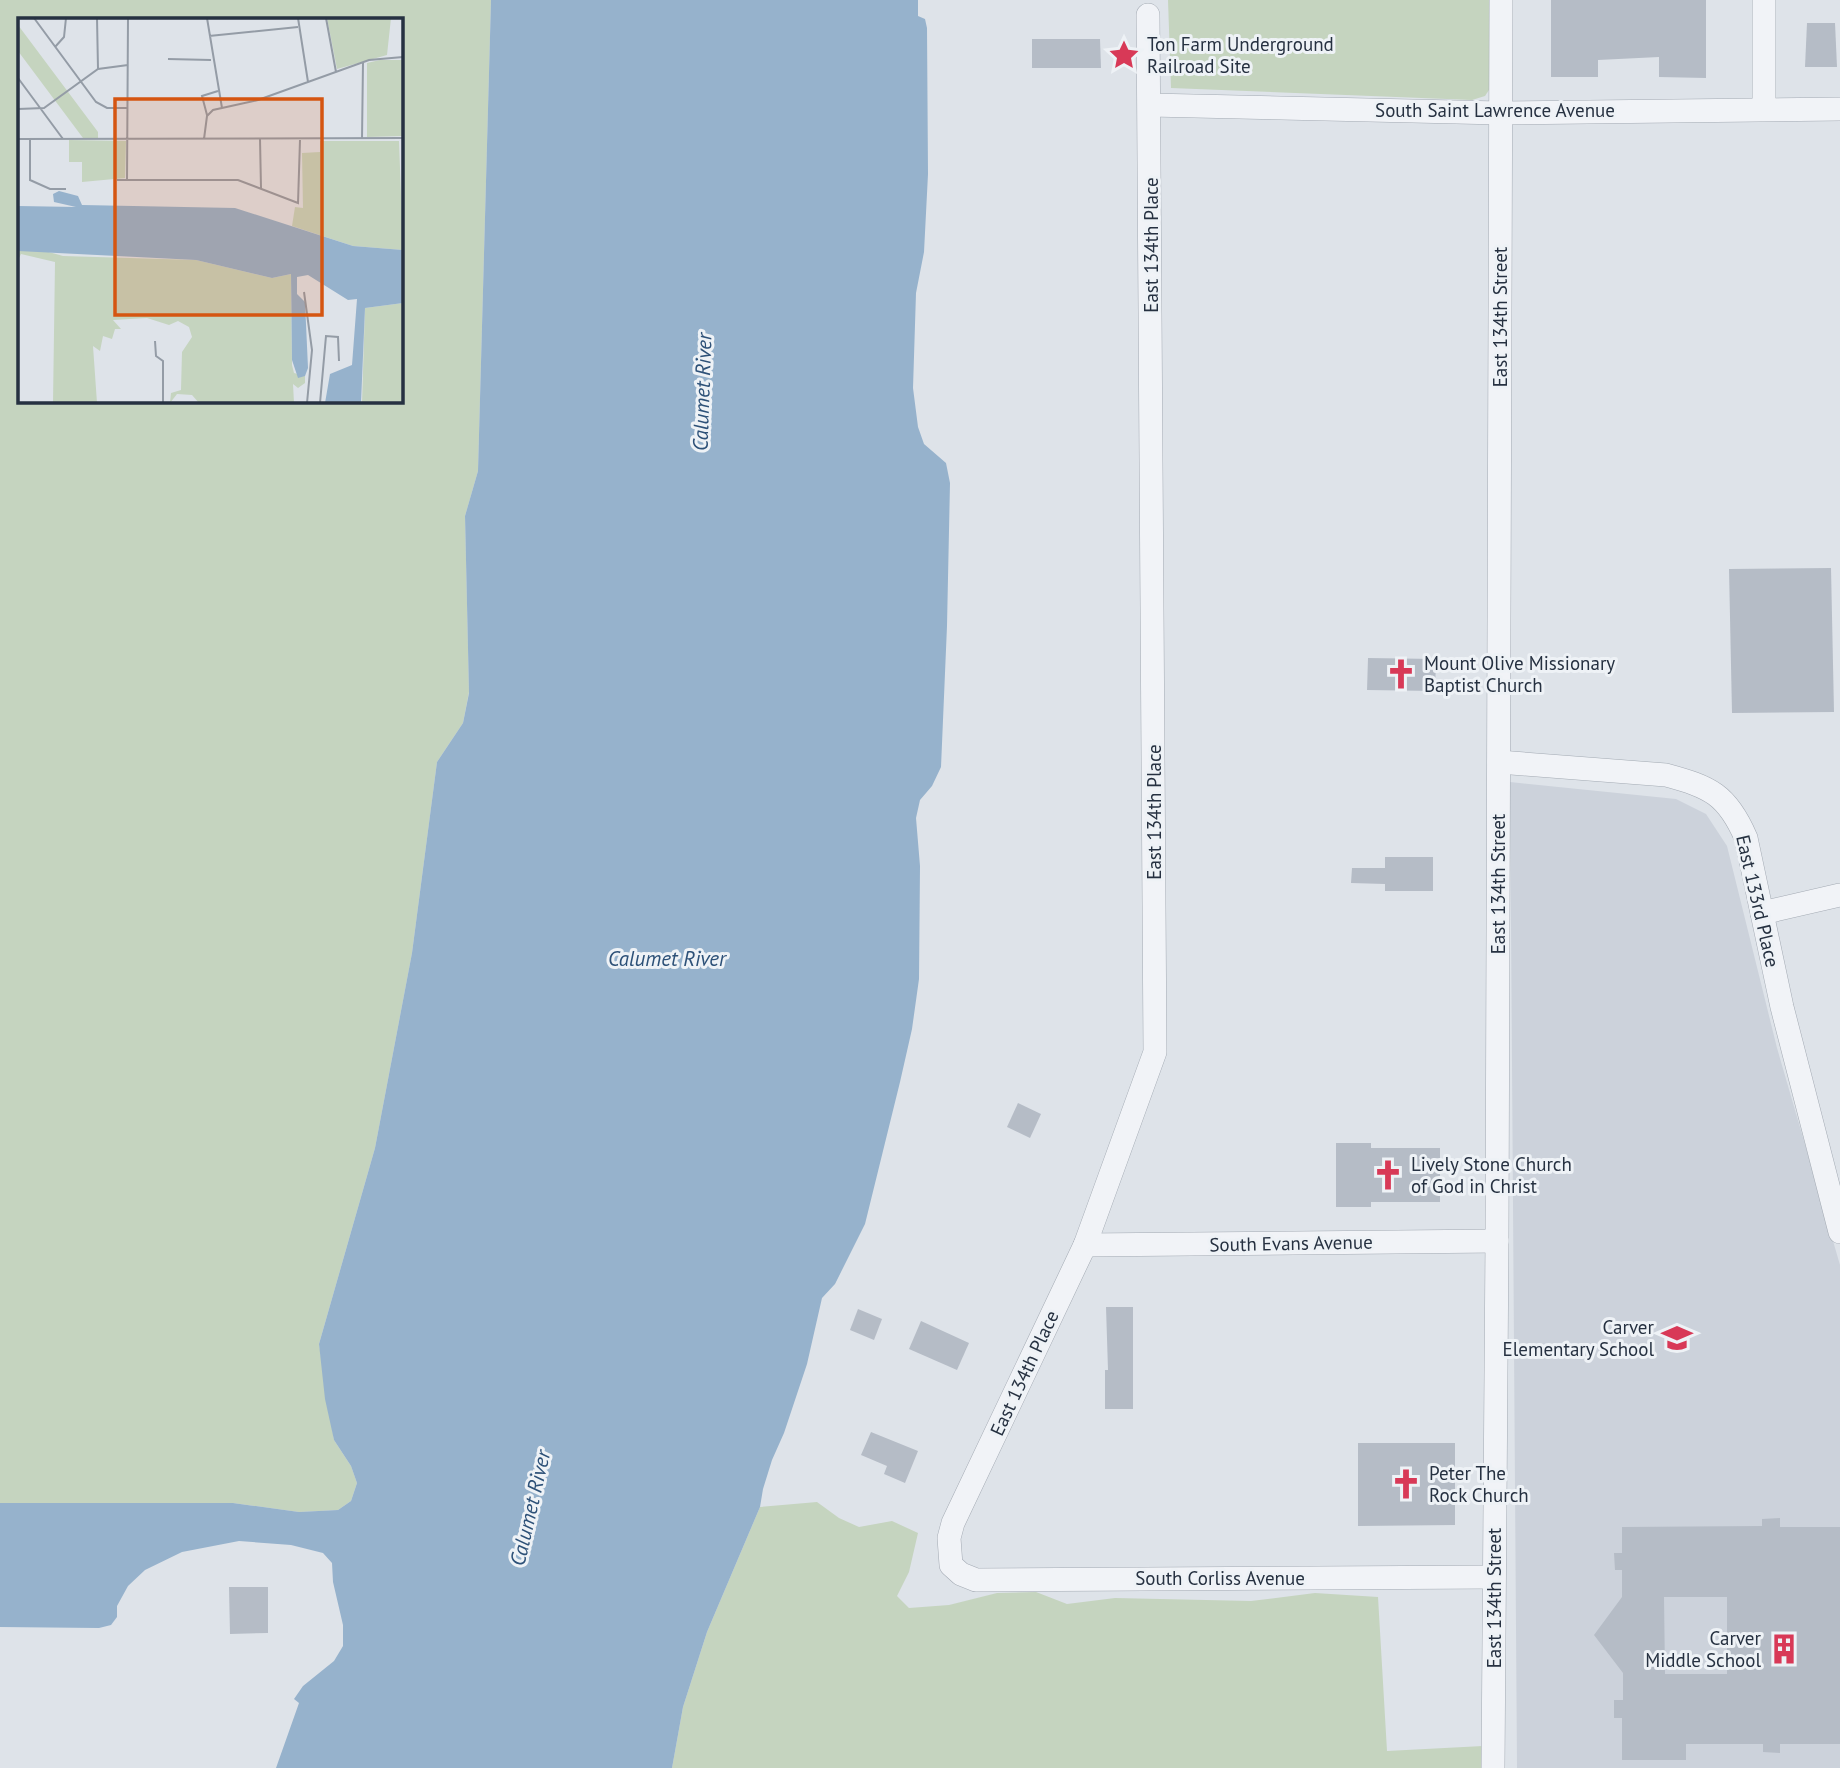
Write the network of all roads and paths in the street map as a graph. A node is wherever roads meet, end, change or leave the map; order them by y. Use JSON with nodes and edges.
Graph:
{"nodes":[{"id":1,"x":1501,"y":0,"type":"edge"},
{"id":2,"x":1764,"y":0,"type":"edge"},
{"id":3,"x":1148,"y":15,"type":"dead end"},
{"id":4,"x":1150,"y":105,"type":"junction"},
{"id":5,"x":1763,"y":109,"type":"junction"},
{"id":6,"x":1840,"y":109,"type":"edge"},
{"id":7,"x":1500,"y":113,"type":"junction"},
{"id":8,"x":1499,"y":762,"type":"junction"},
{"id":9,"x":1840,"y":895,"type":"edge"},
{"id":10,"x":1762,"y":913,"type":"junction"},
{"id":11,"x":1840,"y":1231,"type":"edge"},
{"id":12,"x":1497,"y":1241,"type":"junction"},
{"id":13,"x":1085,"y":1245,"type":"junction"},
{"id":14,"x":951,"y":1565,"type":"joint"},
{"id":15,"x":1494,"y":1577,"type":"junction"},
{"id":16,"x":1493,"y":1768,"type":"edge"}],
"edges":[{"from":1,"to":7,"type":"street","name":"East 134th Street"},
{"from":2,"to":5,"type":"street"},
{"from":3,"to":4,"type":"street","name":"East 134th Place"},
{"from":4,"to":7,"type":"street","name":"South Saint Lawrence Avenue"},
{"from":4,"to":13,"type":"street","name":"East 134th Place"},
{"from":5,"to":6,"type":"street","name":"South Saint Lawrence Avenue"},
{"from":5,"to":7,"type":"street","name":"South Saint Lawrence Avenue"},
{"from":7,"to":8,"type":"street","name":"East 134th Street"},
{"from":8,"to":10,"type":"street","name":"East 133rd Place"},
{"from":8,"to":12,"type":"street","name":"East 134th Street"},
{"from":9,"to":10,"type":"street"},
{"from":10,"to":11,"type":"street","name":"East 133rd Place"},
{"from":12,"to":13,"type":"street","name":"South Evans Avenue"},
{"from":12,"to":15,"type":"street","name":"East 134th Street"},
{"from":13,"to":14,"type":"street","name":"East 134th Place"},
{"from":14,"to":15,"type":"street","name":"South Corliss Avenue"},
{"from":15,"to":16,"type":"street","name":"East 134th Street"}]}
